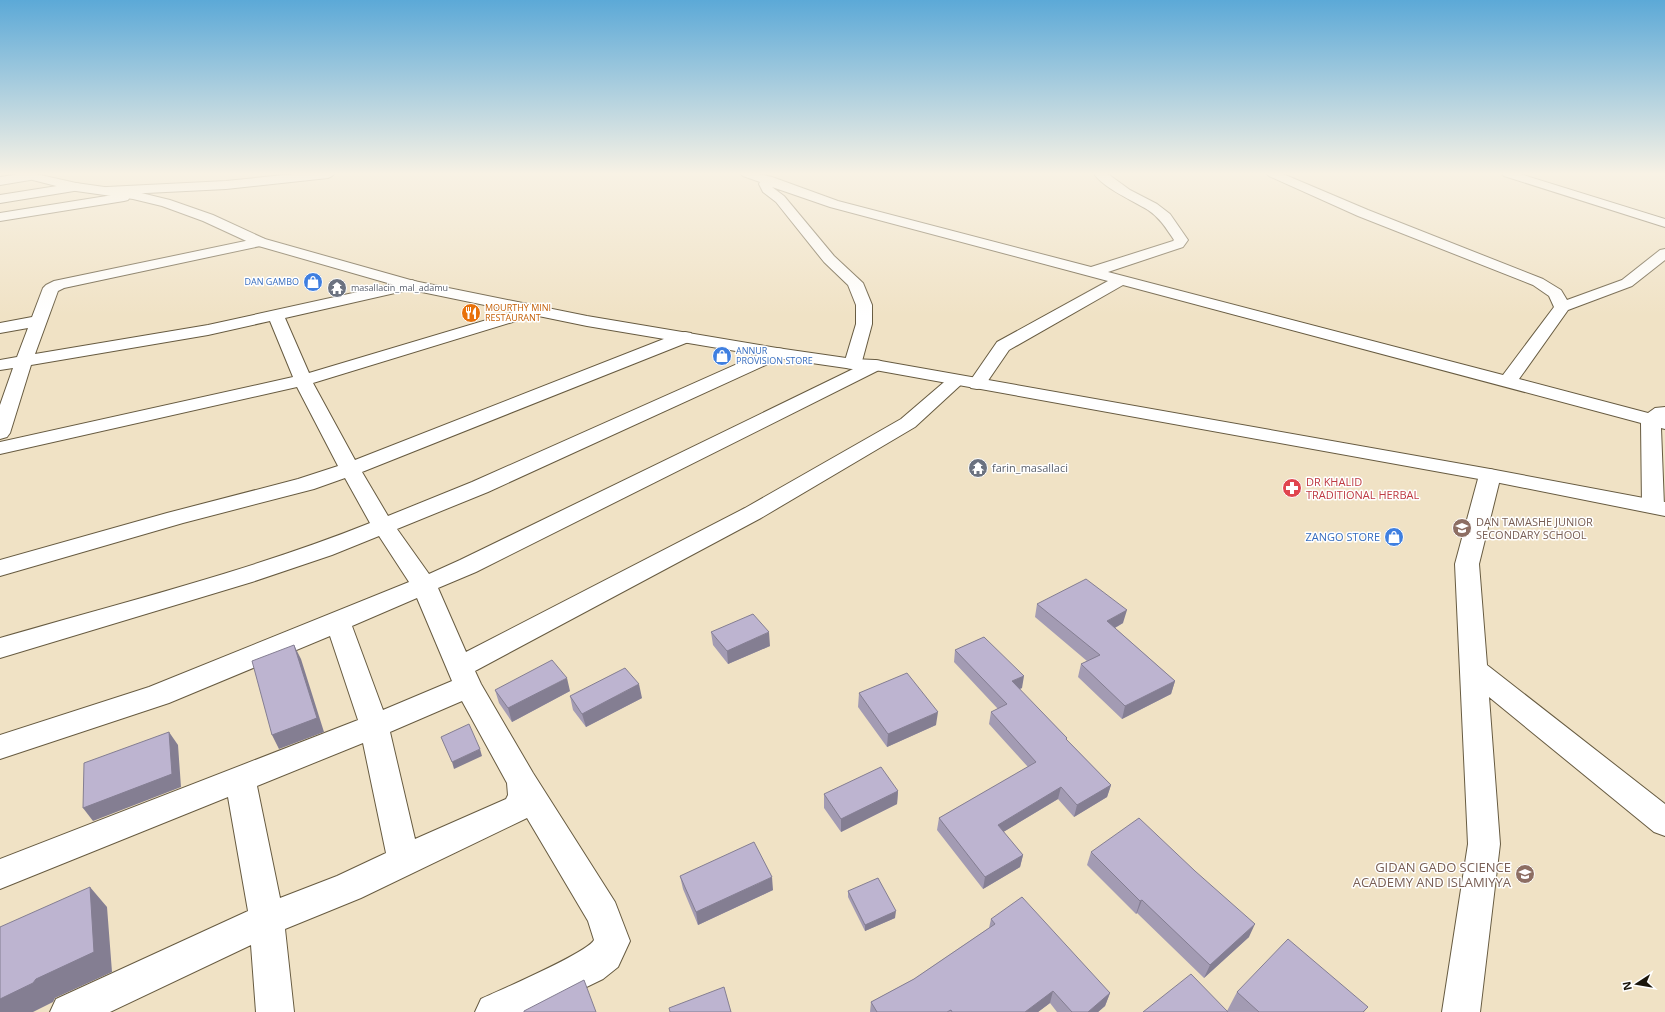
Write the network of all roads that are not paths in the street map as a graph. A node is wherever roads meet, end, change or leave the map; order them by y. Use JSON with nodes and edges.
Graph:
{"nodes":[{"id":1,"x":215,"y":221,"type":"edge"},
{"id":2,"x":798,"y":221,"type":"edge"},
{"id":3,"x":899,"y":221,"type":"edge"},
{"id":4,"x":1167,"y":221,"type":"edge"},
{"id":5,"x":1384,"y":221,"type":"edge"},
{"id":6,"x":260,"y":242,"type":"junction"},
{"id":7,"x":1665,"y":253,"type":"edge"},
{"id":8,"x":1092,"y":272,"type":"junction"},
{"id":9,"x":1121,"y":280,"type":"junction"},
{"id":10,"x":412,"y":285,"type":"junction"},
{"id":11,"x":1562,"y":307,"type":"junction"},
{"id":12,"x":536,"y":310,"type":"junction"},
{"id":13,"x":276,"y":315,"type":"junction"},
{"id":14,"x":38,"y":322,"type":"junction"},
{"id":15,"x":0,"y":328,"type":"edge"},
{"id":16,"x":685,"y":338,"type":"junction"},
{"id":17,"x":777,"y":353,"type":"junction"},
{"id":18,"x":24,"y":361,"type":"junction"},
{"id":19,"x":0,"y":365,"type":"edge"},
{"id":20,"x":864,"y":365,"type":"junction"},
{"id":21,"x":303,"y":380,"type":"junction"},
{"id":22,"x":1508,"y":381,"type":"junction"},
{"id":23,"x":967,"y":382,"type":"junction"},
{"id":24,"x":1660,"y":417,"type":"edge"},
{"id":25,"x":0,"y":433,"type":"edge"},
{"id":26,"x":0,"y":448,"type":"edge"},
{"id":27,"x":350,"y":470,"type":"junction"},
{"id":28,"x":1490,"y":475,"type":"junction"},
{"id":29,"x":1659,"y":508,"type":"edge"},
{"id":30,"x":383,"y":526,"type":"junction"},
{"id":31,"x":0,"y":568,"type":"edge"},
{"id":32,"x":424,"y":585,"type":"junction"},
{"id":33,"x":338,"y":622,"type":"junction"},
{"id":34,"x":0,"y":648,"type":"edge"},
{"id":35,"x":1473,"y":669,"type":"junction"},
{"id":36,"x":464,"y":676,"type":"junction"},
{"id":37,"x":374,"y":726,"type":"junction"},
{"id":38,"x":0,"y":747,"type":"edge"},
{"id":39,"x":240,"y":779,"type":"junction"},
{"id":40,"x":522,"y":782,"type":"junction"},
{"id":41,"x":1665,"y":822,"type":"edge"},
{"id":42,"x":404,"y":860,"type":"junction"},
{"id":43,"x":0,"y":874,"type":"edge"},
{"id":44,"x":267,"y":920,"type":"junction"},
{"id":45,"x":69,"y":1012,"type":"edge"},
{"id":46,"x":275,"y":1012,"type":"edge"},
{"id":47,"x":494,"y":1012,"type":"edge"},
{"id":48,"x":1461,"y":1012,"type":"edge"}],
"edges":[{"from":1,"to":6,"type":"street"},
{"from":2,"to":20,"type":"street"},
{"from":3,"to":8,"type":"street"},
{"from":4,"to":8,"type":"street"},
{"from":5,"to":11,"type":"street"},
{"from":6,"to":10,"type":"street"},
{"from":6,"to":14,"type":"street"},
{"from":7,"to":11,"type":"street"},
{"from":8,"to":9,"type":"street"},
{"from":9,"to":22,"type":"street"},
{"from":9,"to":23,"type":"street"},
{"from":10,"to":12,"type":"street"},
{"from":10,"to":13,"type":"street"},
{"from":11,"to":22,"type":"street"},
{"from":12,"to":16,"type":"street"},
{"from":12,"to":21,"type":"street"},
{"from":13,"to":18,"type":"street"},
{"from":13,"to":21,"type":"street"},
{"from":14,"to":15,"type":"street"},
{"from":14,"to":18,"type":"street"},
{"from":16,"to":17,"type":"street"},
{"from":16,"to":27,"type":"street"},
{"from":17,"to":20,"type":"street"},
{"from":17,"to":30,"type":"street"},
{"from":18,"to":19,"type":"street"},
{"from":18,"to":25,"type":"street"},
{"from":20,"to":23,"type":"street"},
{"from":20,"to":32,"type":"street"},
{"from":21,"to":26,"type":"street"},
{"from":21,"to":27,"type":"street"},
{"from":22,"to":24,"type":"street"},
{"from":23,"to":28,"type":"street"},
{"from":23,"to":36,"type":"street"},
{"from":24,"to":29,"type":"street"},
{"from":27,"to":30,"type":"street"},
{"from":27,"to":31,"type":"street"},
{"from":28,"to":29,"type":"street"},
{"from":28,"to":35,"type":"street"},
{"from":30,"to":32,"type":"street"},
{"from":30,"to":34,"type":"street"},
{"from":32,"to":33,"type":"street"},
{"from":32,"to":36,"type":"street"},
{"from":33,"to":37,"type":"street"},
{"from":33,"to":38,"type":"street"},
{"from":35,"to":41,"type":"street"},
{"from":35,"to":48,"type":"street"},
{"from":36,"to":37,"type":"street"},
{"from":36,"to":40,"type":"street"},
{"from":37,"to":39,"type":"street"},
{"from":37,"to":42,"type":"street"},
{"from":39,"to":43,"type":"street"},
{"from":39,"to":44,"type":"street"},
{"from":40,"to":42,"type":"street"},
{"from":40,"to":47,"type":"street"},
{"from":42,"to":44,"type":"street"},
{"from":44,"to":45,"type":"street"},
{"from":44,"to":46,"type":"street"}]}
